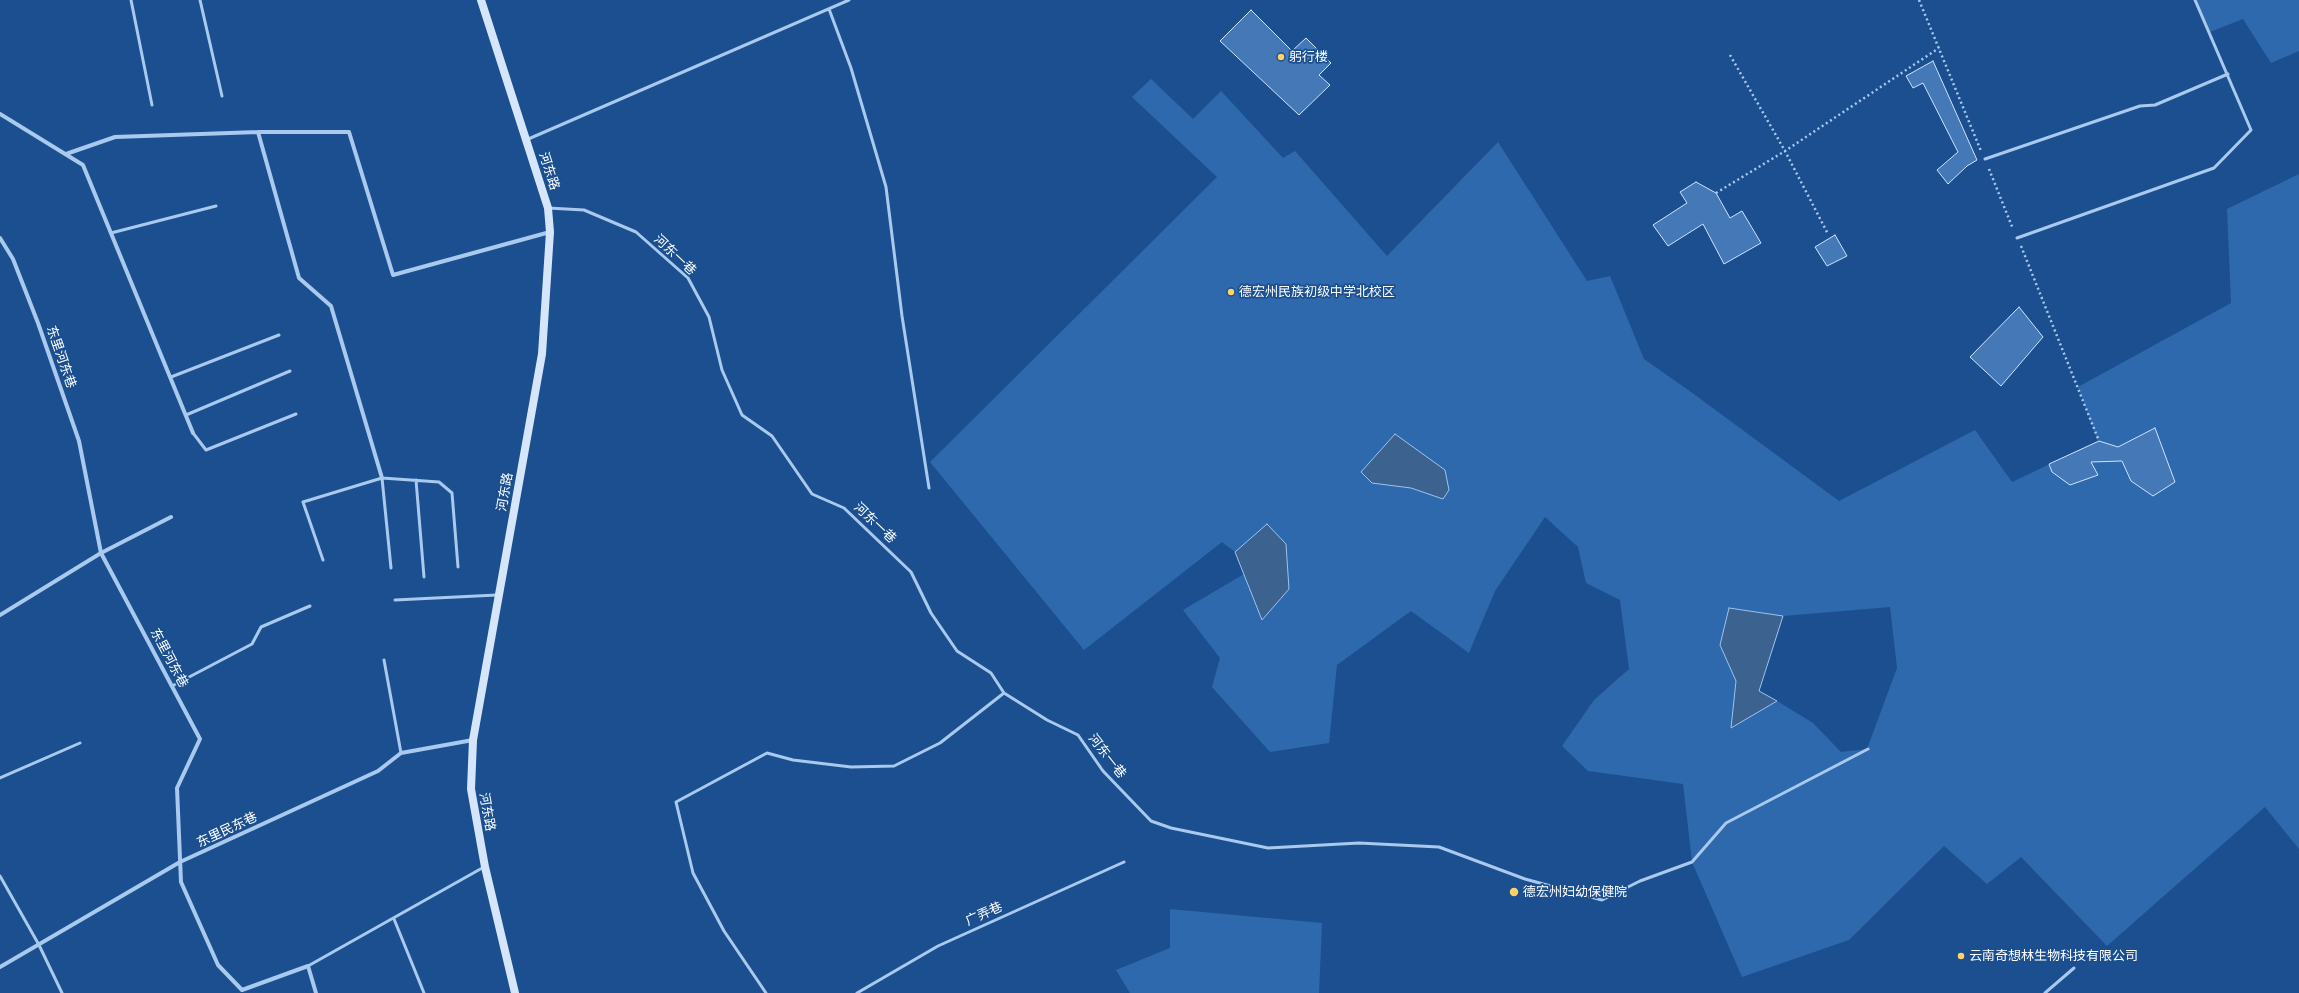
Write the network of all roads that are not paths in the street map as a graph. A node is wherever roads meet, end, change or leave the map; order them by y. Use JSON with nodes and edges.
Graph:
{"nodes":[{"id":1,"x":131,"y":0,"type":"edge"},
{"id":2,"x":200,"y":0,"type":"edge"},
{"id":3,"x":481,"y":0,"type":"edge"},
{"id":4,"x":849,"y":0,"type":"edge"},
{"id":5,"x":2195,"y":0,"type":"edge"},
{"id":6,"x":829,"y":9,"type":"junction"},
{"id":7,"x":2228,"y":74,"type":"junction"},
{"id":8,"x":222,"y":96,"type":"dead end"},
{"id":9,"x":152,"y":105,"type":"dead end"},
{"id":10,"x":0,"y":114,"type":"edge"},
{"id":11,"x":258,"y":132,"type":"junction"},
{"id":12,"x":526,"y":140,"type":"junction"},
{"id":13,"x":66,"y":154,"type":"junction"},
{"id":14,"x":1985,"y":159,"type":"road end"},
{"id":15,"x":216,"y":206,"type":"dead end"},
{"id":16,"x":548,"y":208,"type":"junction"},
{"id":17,"x":111,"y":232,"type":"junction"},
{"id":18,"x":550,"y":232,"type":"junction"},
{"id":19,"x":0,"y":238,"type":"edge"},
{"id":20,"x":2017,"y":238,"type":"road end"},
{"id":21,"x":279,"y":335,"type":"dead end"},
{"id":22,"x":290,"y":371,"type":"dead end"},
{"id":23,"x":171,"y":377,"type":"junction"},
{"id":24,"x":296,"y":414,"type":"dead end"},
{"id":25,"x":186,"y":415,"type":"junction"},
{"id":26,"x":194,"y":433,"type":"joint"},
{"id":27,"x":382,"y":478,"type":"junction"},
{"id":28,"x":416,"y":480,"type":"junction"},
{"id":29,"x":929,"y":488,"type":"dead end"},
{"id":30,"x":171,"y":517,"type":"dead end"},
{"id":31,"x":101,"y":553,"type":"junction"},
{"id":32,"x":323,"y":560,"type":"dead end"},
{"id":33,"x":458,"y":567,"type":"dead end"},
{"id":34,"x":391,"y":568,"type":"dead end"},
{"id":35,"x":424,"y":577,"type":"dead end"},
{"id":36,"x":499,"y":595,"type":"junction"},
{"id":37,"x":395,"y":600,"type":"dead end"},
{"id":38,"x":310,"y":606,"type":"dead end"},
{"id":39,"x":0,"y":615,"type":"edge"},
{"id":40,"x":384,"y":660,"type":"dead end"},
{"id":41,"x":172,"y":686,"type":"junction"},
{"id":42,"x":1004,"y":693,"type":"junction"},
{"id":43,"x":473,"y":740,"type":"junction"},
{"id":44,"x":80,"y":743,"type":"dead end"},
{"id":45,"x":1868,"y":749,"type":"dead end"},
{"id":46,"x":401,"y":753,"type":"junction"},
{"id":47,"x":0,"y":778,"type":"edge"},
{"id":48,"x":180,"y":862,"type":"junction"},
{"id":49,"x":1124,"y":862,"type":"dead end"},
{"id":50,"x":485,"y":867,"type":"junction"},
{"id":51,"x":0,"y":876,"type":"edge"},
{"id":52,"x":394,"y":918,"type":"junction"},
{"id":53,"x":39,"y":945,"type":"junction"},
{"id":54,"x":308,"y":966,"type":"junction"},
{"id":55,"x":0,"y":967,"type":"edge"},
{"id":56,"x":2074,"y":968,"type":"dead end"},
{"id":57,"x":62,"y":993,"type":"edge"},
{"id":58,"x":316,"y":993,"type":"edge"},
{"id":59,"x":424,"y":993,"type":"edge"},
{"id":60,"x":515,"y":993,"type":"edge"},
{"id":61,"x":766,"y":993,"type":"edge"},
{"id":62,"x":857,"y":993,"type":"edge"},
{"id":63,"x":2045,"y":993,"type":"edge"}],
"edges":[{"from":1,"to":9,"type":"lane"},
{"from":2,"to":8,"type":"lane"},
{"from":3,"to":12,"type":"main road","name":"河东路"},
{"from":4,"to":6,"type":"lane"},
{"from":5,"to":7,"type":"lane"},
{"from":6,"to":12,"type":"lane"},
{"from":6,"to":29,"type":"lane"},
{"from":7,"to":14,"type":"lane"},
{"from":7,"to":20,"type":"lane"},
{"from":10,"to":13,"type":"street"},
{"from":11,"to":13,"type":"street"},
{"from":11,"to":18,"type":"street"},
{"from":11,"to":27,"type":"street"},
{"from":12,"to":16,"type":"main road","name":"河东路"},
{"from":13,"to":17,"type":"street"},
{"from":15,"to":17,"type":"lane"},
{"from":16,"to":18,"type":"main road","name":"河东路"},
{"from":16,"to":42,"type":"lane","name":"河东一巷"},
{"from":17,"to":23,"type":"street"},
{"from":18,"to":36,"type":"main road","name":"河东路"},
{"from":19,"to":31,"type":"street","name":"东里河东巷"},
{"from":21,"to":23,"type":"lane"},
{"from":22,"to":25,"type":"lane"},
{"from":23,"to":25,"type":"street"},
{"from":24,"to":26,"type":"lane"},
{"from":25,"to":26,"type":"street"},
{"from":27,"to":28,"type":"lane"},
{"from":27,"to":32,"type":"lane"},
{"from":27,"to":34,"type":"lane"},
{"from":28,"to":33,"type":"lane"},
{"from":28,"to":35,"type":"lane"},
{"from":30,"to":31,"type":"street"},
{"from":31,"to":39,"type":"street"},
{"from":31,"to":41,"type":"street","name":"东里河东巷"},
{"from":36,"to":37,"type":"lane"},
{"from":36,"to":43,"type":"main road","name":"河东路"},
{"from":38,"to":41,"type":"lane"},
{"from":40,"to":46,"type":"lane"},
{"from":41,"to":48,"type":"street","name":"东里河东巷"},
{"from":42,"to":45,"type":"lane","name":"河东一巷"},
{"from":42,"to":61,"type":"lane"},
{"from":43,"to":46,"type":"street","name":"东里民东巷"},
{"from":43,"to":50,"type":"main road","name":"河东路"},
{"from":44,"to":47,"type":"lane"},
{"from":46,"to":48,"type":"street","name":"东里民东巷"},
{"from":48,"to":53,"type":"street","name":"东里民东巷"},
{"from":48,"to":54,"type":"street","name":"东里河东巷"},
{"from":49,"to":62,"type":"lane","name":"广弄巷"},
{"from":50,"to":52,"type":"lane"},
{"from":50,"to":60,"type":"main road","name":"河东路"},
{"from":51,"to":53,"type":"lane"},
{"from":52,"to":54,"type":"lane"},
{"from":52,"to":59,"type":"lane"},
{"from":53,"to":55,"type":"street","name":"东里民东巷"},
{"from":53,"to":57,"type":"lane"},
{"from":54,"to":58,"type":"street"},
{"from":56,"to":63,"type":"lane"}]}
